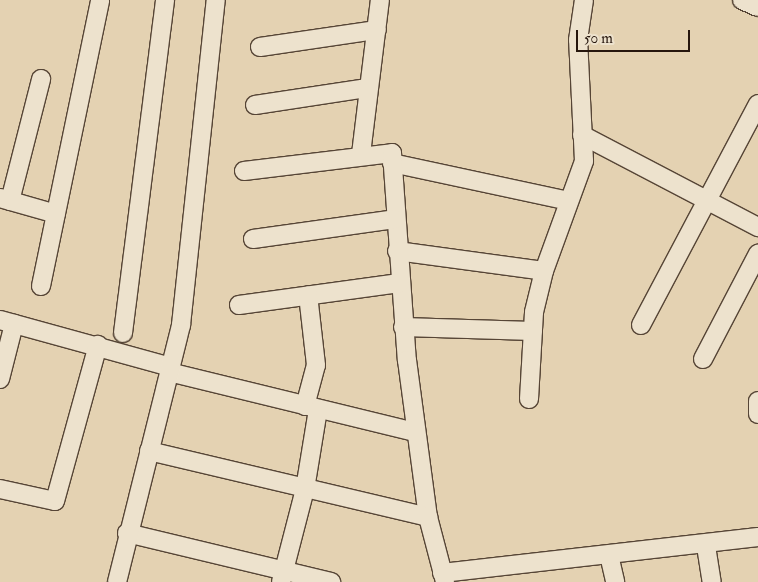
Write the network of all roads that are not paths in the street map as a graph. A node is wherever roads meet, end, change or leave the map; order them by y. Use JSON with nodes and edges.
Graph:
{"nodes":[{"id":1,"x":100,"y":0,"type":"edge"},
{"id":2,"x":165,"y":0,"type":"edge"},
{"id":3,"x":216,"y":0,"type":"edge"},
{"id":4,"x":380,"y":0,"type":"edge"},
{"id":5,"x":584,"y":0,"type":"edge"},
{"id":6,"x":742,"y":0,"type":"edge"},
{"id":7,"x":758,"y":7,"type":"edge"},
{"id":8,"x":377,"y":30,"type":"junction"},
{"id":9,"x":260,"y":47,"type":"dead end"},
{"id":10,"x":41,"y":79,"type":"dead end"},
{"id":11,"x":368,"y":88,"type":"junction"},
{"id":12,"x":758,"y":104,"type":"edge"},
{"id":13,"x":255,"y":105,"type":"dead end"},
{"id":14,"x":582,"y":135,"type":"junction"},
{"id":15,"x":361,"y":154,"type":"junction"},
{"id":16,"x":392,"y":163,"type":"junction"},
{"id":17,"x":244,"y":171,"type":"dead end"},
{"id":18,"x":5,"y":200,"type":"edge"},
{"id":19,"x":569,"y":201,"type":"junction"},
{"id":20,"x":706,"y":201,"type":"junction"},
{"id":21,"x":56,"y":214,"type":"junction"},
{"id":22,"x":394,"y":219,"type":"junction"},
{"id":23,"x":758,"y":227,"type":"edge"},
{"id":24,"x":253,"y":239,"type":"dead end"},
{"id":25,"x":397,"y":251,"type":"junction"},
{"id":26,"x":758,"y":254,"type":"edge"},
{"id":27,"x":544,"y":271,"type":"junction"},
{"id":28,"x":399,"y":283,"type":"junction"},
{"id":29,"x":41,"y":286,"type":"dead end"},
{"id":30,"x":308,"y":295,"type":"junction"},
{"id":31,"x":238,"y":305,"type":"dead end"},
{"id":32,"x":7,"y":322,"type":"edge"},
{"id":33,"x":641,"y":325,"type":"dead end"},
{"id":34,"x":403,"y":327,"type":"junction"},
{"id":35,"x":533,"y":331,"type":"junction"},
{"id":36,"x":123,"y":333,"type":"dead end"},
{"id":37,"x":98,"y":345,"type":"junction"},
{"id":38,"x":703,"y":359,"type":"dead end"},
{"id":39,"x":170,"y":370,"type":"junction"},
{"id":40,"x":0,"y":379,"type":"edge"},
{"id":41,"x":529,"y":399,"type":"dead end"},
{"id":42,"x":758,"y":400,"type":"edge"},
{"id":43,"x":312,"y":408,"type":"junction"},
{"id":44,"x":758,"y":414,"type":"edge"},
{"id":45,"x":416,"y":432,"type":"junction"},
{"id":46,"x":149,"y":451,"type":"junction"},
{"id":47,"x":0,"y":489,"type":"edge"},
{"id":48,"x":305,"y":489,"type":"junction"},
{"id":49,"x":428,"y":517,"type":"junction"},
{"id":50,"x":127,"y":533,"type":"junction"},
{"id":51,"x":758,"y":537,"type":"edge"},
{"id":52,"x":706,"y":546,"type":"junction"},
{"id":53,"x":609,"y":555,"type":"junction"},
{"id":54,"x":282,"y":577,"type":"edge"},
{"id":55,"x":444,"y":578,"type":"edge"},
{"id":56,"x":117,"y":582,"type":"edge"},
{"id":57,"x":331,"y":582,"type":"edge"},
{"id":58,"x":615,"y":582,"type":"edge"},
{"id":59,"x":712,"y":582,"type":"edge"}],
"edges":[{"from":1,"to":21,"type":"street"},
{"from":2,"to":36,"type":"street"},
{"from":3,"to":39,"type":"street"},
{"from":4,"to":8,"type":"street"},
{"from":5,"to":14,"type":"street"},
{"from":6,"to":7,"type":"street"},
{"from":8,"to":9,"type":"street"},
{"from":8,"to":11,"type":"street"},
{"from":10,"to":18,"type":"street"},
{"from":11,"to":13,"type":"street"},
{"from":11,"to":15,"type":"street"},
{"from":12,"to":20,"type":"street"},
{"from":14,"to":19,"type":"street"},
{"from":14,"to":20,"type":"street"},
{"from":15,"to":16,"type":"street"},
{"from":15,"to":17,"type":"street"},
{"from":16,"to":19,"type":"street"},
{"from":16,"to":22,"type":"street"},
{"from":18,"to":21,"type":"street"},
{"from":19,"to":27,"type":"street"},
{"from":20,"to":23,"type":"street"},
{"from":20,"to":33,"type":"street"},
{"from":21,"to":29,"type":"street"},
{"from":22,"to":24,"type":"street"},
{"from":22,"to":25,"type":"street"},
{"from":25,"to":27,"type":"street"},
{"from":25,"to":28,"type":"street"},
{"from":26,"to":38,"type":"street"},
{"from":27,"to":35,"type":"street"},
{"from":28,"to":30,"type":"street"},
{"from":28,"to":34,"type":"street"},
{"from":30,"to":31,"type":"street"},
{"from":30,"to":43,"type":"street"},
{"from":32,"to":37,"type":"street"},
{"from":32,"to":40,"type":"street"},
{"from":34,"to":35,"type":"street"},
{"from":34,"to":45,"type":"street"},
{"from":35,"to":41,"type":"street"},
{"from":37,"to":39,"type":"street"},
{"from":37,"to":47,"type":"street"},
{"from":39,"to":43,"type":"street"},
{"from":39,"to":46,"type":"street"},
{"from":42,"to":44,"type":"street"},
{"from":43,"to":45,"type":"street"},
{"from":43,"to":48,"type":"street"},
{"from":45,"to":49,"type":"street"},
{"from":46,"to":48,"type":"street"},
{"from":46,"to":50,"type":"street"},
{"from":48,"to":49,"type":"street"},
{"from":48,"to":54,"type":"street"},
{"from":49,"to":55,"type":"street"},
{"from":50,"to":54,"type":"street"},
{"from":50,"to":56,"type":"street"},
{"from":51,"to":52,"type":"street"},
{"from":52,"to":53,"type":"street"},
{"from":52,"to":59,"type":"street"},
{"from":53,"to":55,"type":"street"},
{"from":53,"to":58,"type":"street"},
{"from":54,"to":57,"type":"street"}]}
